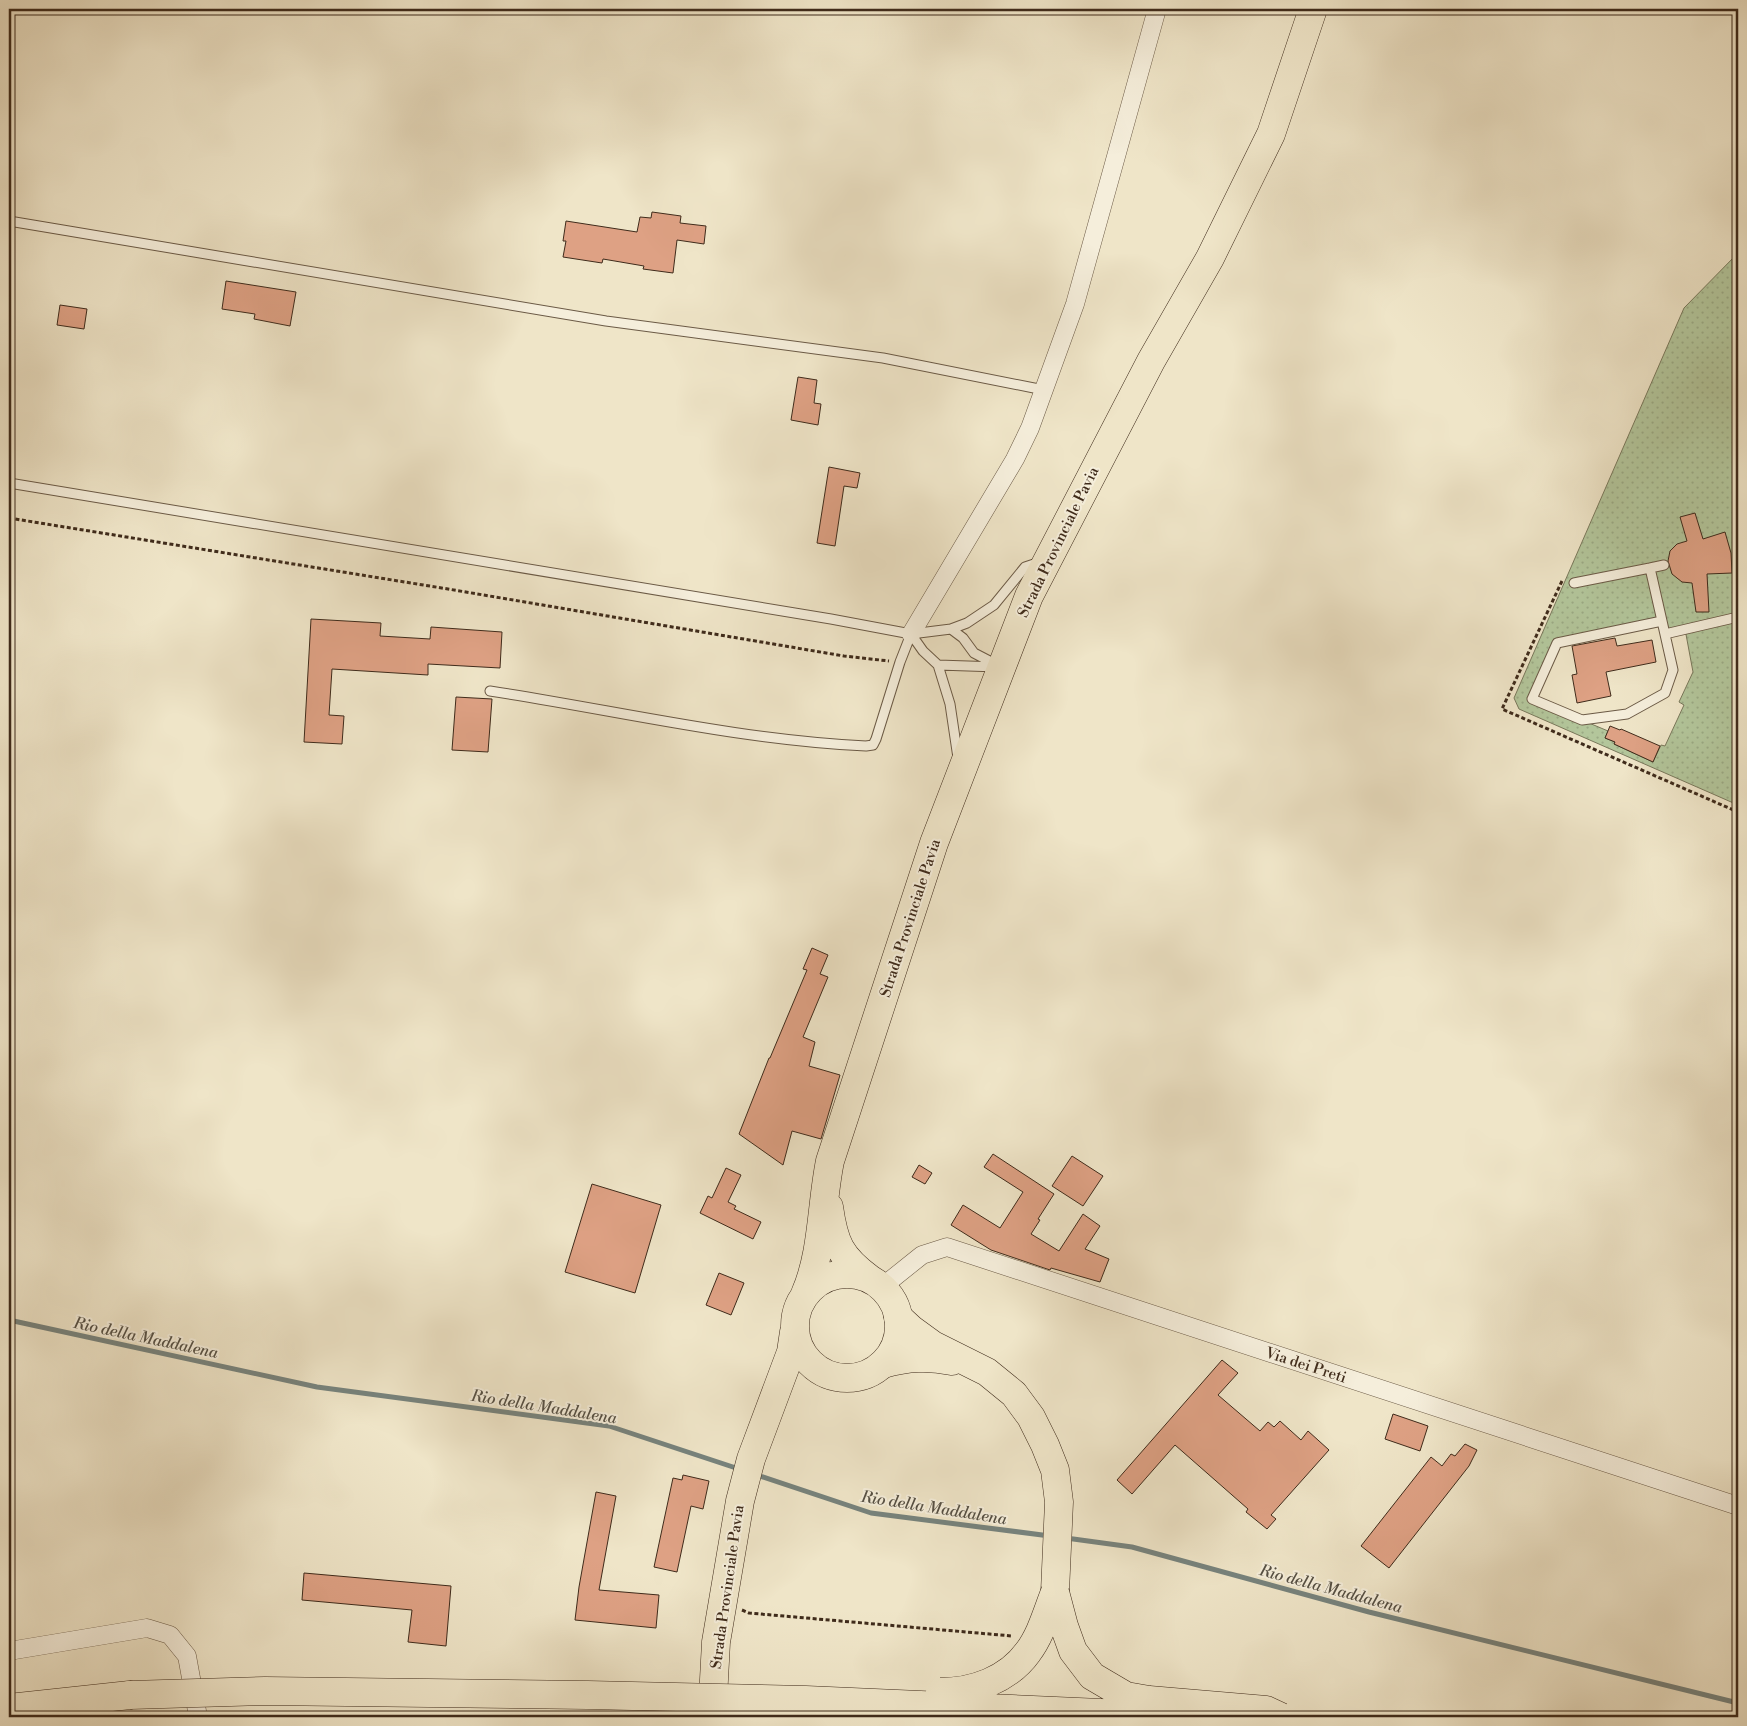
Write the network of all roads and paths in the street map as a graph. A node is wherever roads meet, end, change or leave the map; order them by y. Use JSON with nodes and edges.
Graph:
{"nodes":[{"id":1,"x":1157,"y":9,"type":"edge"},
{"id":2,"x":1313,"y":9,"type":"edge"},
{"id":3,"x":9,"y":221,"type":"edge"},
{"id":4,"x":1044,"y":390,"type":"junction"},
{"id":5,"x":9,"y":483,"type":"edge"},
{"id":6,"x":9,"y":518,"type":"edge"},
{"id":7,"x":1048,"y":559,"type":"junction"},
{"id":8,"x":1664,"y":565,"type":"dead end"},
{"id":9,"x":1650,"y":568,"type":"junction"},
{"id":10,"x":1574,"y":583,"type":"dead end"},
{"id":11,"x":1738,"y":617,"type":"edge"},
{"id":12,"x":1662,"y":621,"type":"junction"},
{"id":13,"x":951,"y":629,"type":"junction"},
{"id":14,"x":911,"y":634,"type":"junction"},
{"id":15,"x":1665,"y":634,"type":"junction"},
{"id":16,"x":900,"y":662,"type":"junction"},
{"id":17,"x":938,"y":665,"type":"junction"},
{"id":18,"x":1001,"y":667,"type":"junction"},
{"id":19,"x":490,"y":691,"type":"dead end"},
{"id":20,"x":960,"y":774,"type":"junction"},
{"id":21,"x":825,"y":1183,"type":"junction"},
{"id":22,"x":876,"y":1283,"type":"junction"},
{"id":23,"x":805,"y":1294,"type":"junction"},
{"id":24,"x":898,"y":1317,"type":"junction"},
{"id":25,"x":794,"y":1332,"type":"junction"},
{"id":26,"x":883,"y":1364,"type":"junction"},
{"id":27,"x":987,"y":1372,"type":"junction"},
{"id":28,"x":840,"y":1378,"type":"junction"},
{"id":29,"x":751,"y":1458,"type":"junction"},
{"id":30,"x":1738,"y":1506,"type":"edge"},
{"id":31,"x":1055,"y":1592,"type":"junction"},
{"id":32,"x":749,"y":1613,"type":"dead end"},
{"id":33,"x":1015,"y":1637,"type":"dead end"},
{"id":34,"x":9,"y":1651,"type":"edge"},
{"id":35,"x":806,"y":1700,"type":"junction"},
{"id":36,"x":9,"y":1708,"type":"edge"},
{"id":37,"x":195,"y":1717,"type":"edge"},
{"id":38,"x":712,"y":1717,"type":"edge"},
{"id":39,"x":1192,"y":1717,"type":"edge"},
{"id":40,"x":1281,"y":1717,"type":"edge"}],
"edges":[{"from":1,"to":4,"type":"street"},
{"from":2,"to":7,"type":"main road","name":"Strada Provinciale Pavia"},
{"from":3,"to":4,"type":"lane"},
{"from":4,"to":14,"type":"street"},
{"from":5,"to":14,"type":"lane"},
{"from":6,"to":16,"type":"path"},
{"from":7,"to":13,"type":"lane"},
{"from":7,"to":18,"type":"main road","name":"Strada Provinciale Pavia"},
{"from":8,"to":9,"type":"lane"},
{"from":9,"to":10,"type":"lane"},
{"from":9,"to":12,"type":"lane"},
{"from":11,"to":15,"type":"lane"},
{"from":12,"to":15,"type":"lane"},
{"from":12,"to":15,"type":"lane"},
{"from":13,"to":14,"type":"lane"},
{"from":13,"to":18,"type":"lane"},
{"from":14,"to":16,"type":"lane"},
{"from":14,"to":17,"type":"lane"},
{"from":16,"to":19,"type":"lane"},
{"from":17,"to":18,"type":"lane"},
{"from":17,"to":20,"type":"lane"},
{"from":18,"to":20,"type":"main road","name":"Strada Provinciale Pavia"},
{"from":20,"to":21,"type":"main road","name":"Strada Provinciale Pavia"},
{"from":21,"to":22,"type":"main road","name":"Strada Provinciale Pavia"},
{"from":21,"to":23,"type":"main road","name":"Strada Provinciale Pavia"},
{"from":22,"to":23,"type":"main road","name":"Strada Provinciale Pavia"},
{"from":22,"to":24,"type":"main road","name":"Strada Provinciale Pavia"},
{"from":22,"to":30,"type":"street","name":"Via dei Preti"},
{"from":23,"to":25,"type":"main road","name":"Strada Provinciale Pavia"},
{"from":24,"to":26,"type":"main road","name":"Strada Provinciale Pavia"},
{"from":24,"to":27,"type":"main road"},
{"from":25,"to":28,"type":"main road","name":"Strada Provinciale Pavia"},
{"from":25,"to":29,"type":"main road","name":"Strada Provinciale Pavia"},
{"from":26,"to":27,"type":"main road"},
{"from":26,"to":28,"type":"main road","name":"Strada Provinciale Pavia"},
{"from":27,"to":31,"type":"main road"},
{"from":28,"to":29,"type":"main road","name":"Strada Provinciale Pavia"},
{"from":29,"to":38,"type":"main road","name":"Strada Provinciale Pavia"},
{"from":31,"to":35,"type":"main road","bridge":true},
{"from":31,"to":40,"type":"main road","bridge":true},
{"from":32,"to":33,"type":"path"},
{"from":34,"to":37,"type":"street"},
{"from":35,"to":36,"type":"main road","bridge":true},
{"from":35,"to":39,"type":"main road","bridge":true}]}
